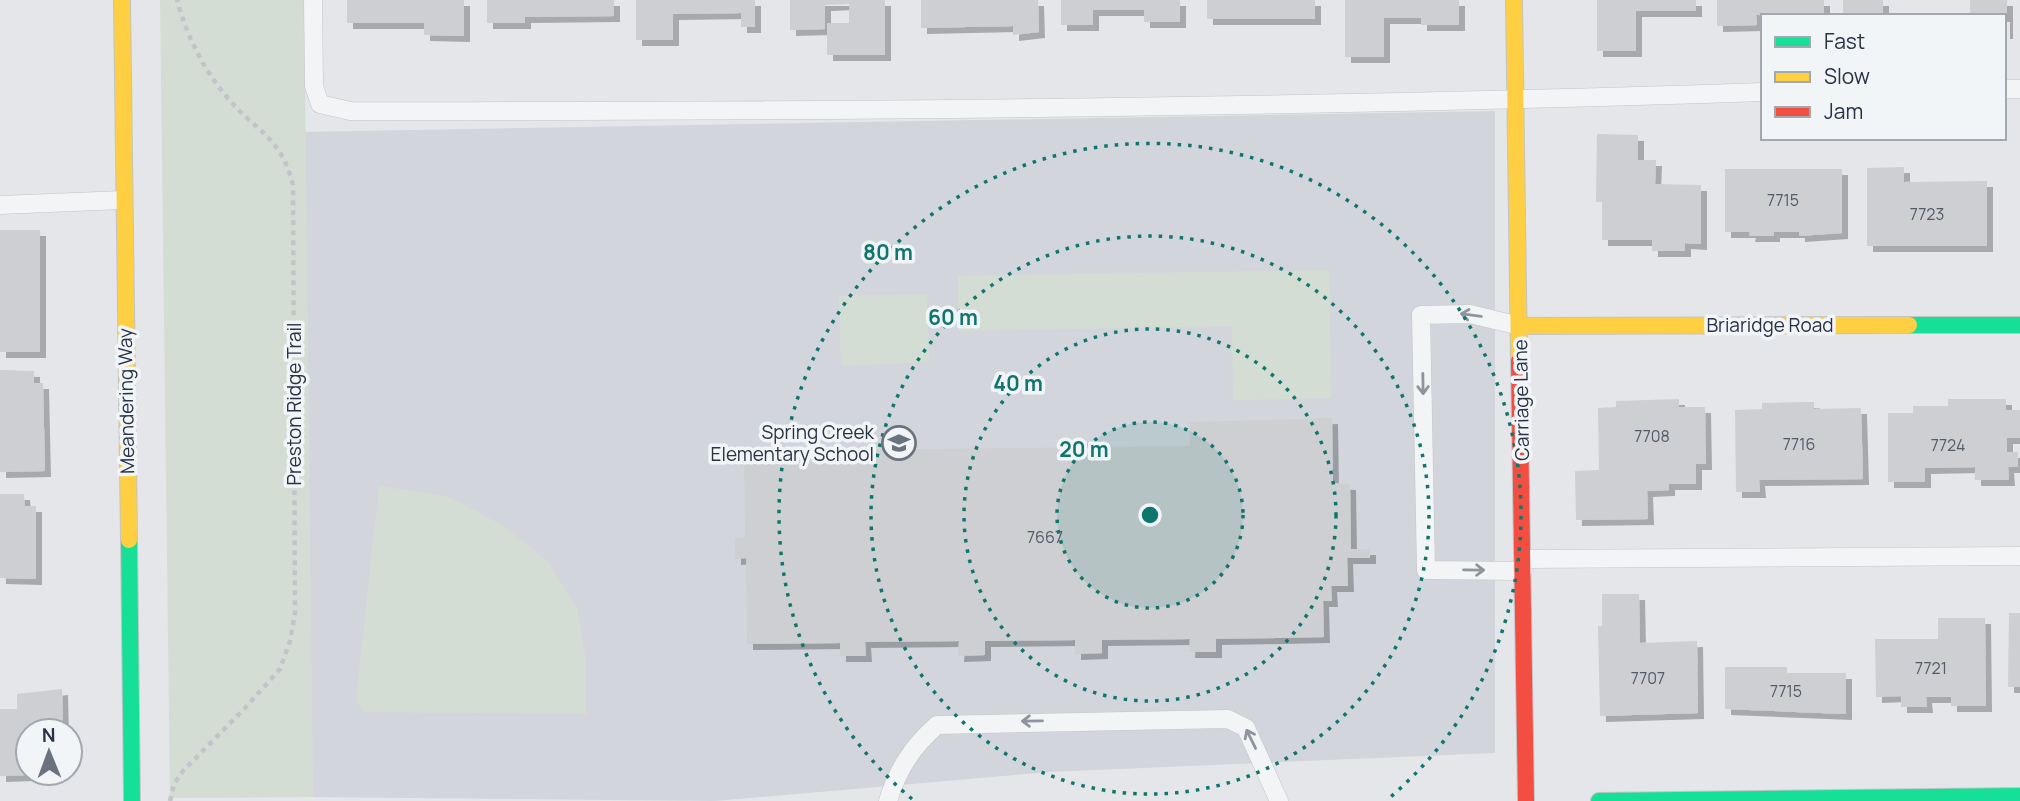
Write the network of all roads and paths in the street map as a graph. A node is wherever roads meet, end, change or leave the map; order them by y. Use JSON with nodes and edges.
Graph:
{"nodes":[{"id":1,"x":122,"y":0,"type":"edge"},
{"id":2,"x":177,"y":0,"type":"edge"},
{"id":3,"x":313,"y":0,"type":"edge"},
{"id":4,"x":1514,"y":0,"type":"edge"},
{"id":5,"x":1761,"y":92,"type":"edge"},
{"id":6,"x":1516,"y":100,"type":"junction"},
{"id":7,"x":123,"y":200,"type":"junction"},
{"id":8,"x":0,"y":205,"type":"edge"},
{"id":9,"x":2020,"y":325,"type":"edge"},
{"id":10,"x":1520,"y":326,"type":"junction"},
{"id":11,"x":2020,"y":556,"type":"edge"},
{"id":12,"x":1523,"y":565,"type":"junction"},
{"id":13,"x":2020,"y":796,"type":"edge"},
{"id":14,"x":132,"y":801,"type":"edge"},
{"id":15,"x":170,"y":801,"type":"edge"},
{"id":16,"x":888,"y":801,"type":"edge"},
{"id":17,"x":1279,"y":801,"type":"edge"},
{"id":18,"x":1526,"y":801,"type":"edge"},
{"id":19,"x":1599,"y":801,"type":"edge"}],
"edges":[{"from":1,"to":7,"type":"street","name":"Meandering Way"},
{"from":2,"to":15,"type":"path","name":"Preston Ridge Trail"},
{"from":3,"to":6,"type":"lane"},
{"from":4,"to":6,"type":"street","name":"Carriage Lane"},
{"from":5,"to":6,"type":"lane"},
{"from":6,"to":10,"type":"street","name":"Carriage Lane"},
{"from":7,"to":8,"type":"lane"},
{"from":7,"to":14,"type":"street","name":"Meandering Way"},
{"from":9,"to":10,"type":"street","name":"Briaridge Road"},
{"from":10,"to":12,"type":"street","name":"Carriage Lane"},
{"from":10,"to":12,"type":"lane","one_way":true},
{"from":11,"to":12,"type":"lane"},
{"from":12,"to":18,"type":"street","name":"Carriage Lane"},
{"from":13,"to":19,"type":"street"},
{"from":17,"to":16,"type":"lane","one_way":true}]}
